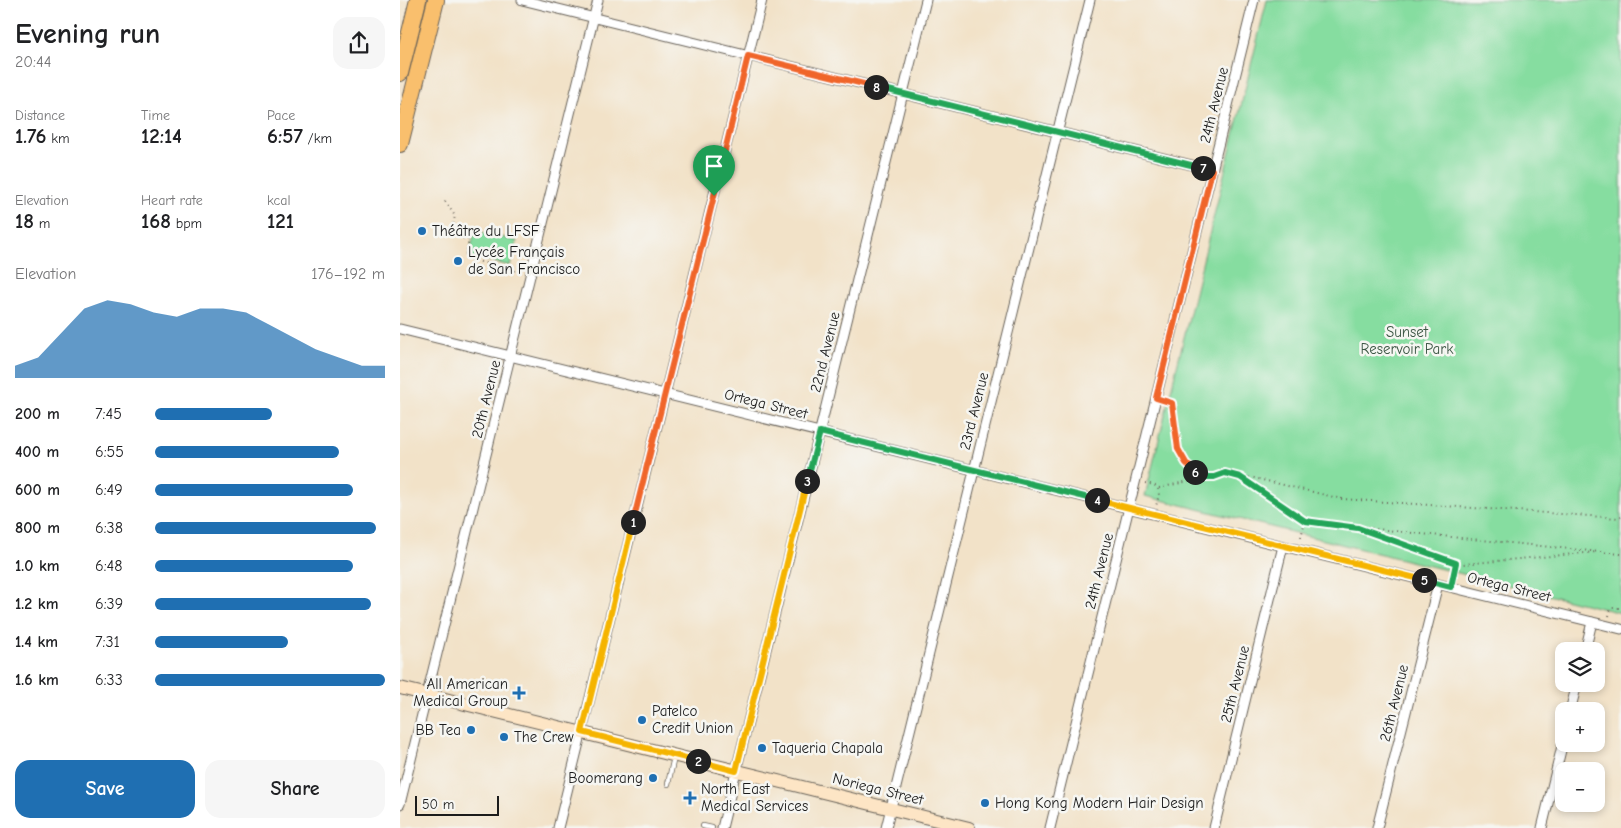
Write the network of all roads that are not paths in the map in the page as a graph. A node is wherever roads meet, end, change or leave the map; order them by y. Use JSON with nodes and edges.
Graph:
{"nodes":[{"id":1,"x":418,"y":0,"type":"edge"},
{"id":2,"x":436,"y":0,"type":"edge"},
{"id":3,"x":522,"y":0,"type":"edge"},
{"id":4,"x":598,"y":0,"type":"edge"},
{"id":5,"x":762,"y":0,"type":"edge"},
{"id":6,"x":926,"y":0,"type":"edge"},
{"id":7,"x":1090,"y":0,"type":"edge"},
{"id":8,"x":1254,"y":0,"type":"edge"},
{"id":9,"x":594,"y":18,"type":"junction"},
{"id":10,"x":748,"y":56,"type":"junction"},
{"id":11,"x":400,"y":73,"type":"edge"},
{"id":12,"x":903,"y":94,"type":"junction"},
{"id":13,"x":1057,"y":131,"type":"junction"},
{"id":14,"x":400,"y":144,"type":"edge"},
{"id":15,"x":1212,"y":170,"type":"junction"},
{"id":16,"x":400,"y":328,"type":"edge"},
{"id":17,"x":510,"y":356,"type":"junction"},
{"id":18,"x":665,"y":394,"type":"junction"},
{"id":19,"x":820,"y":432,"type":"junction"},
{"id":20,"x":974,"y":470,"type":"junction"},
{"id":21,"x":1129,"y":508,"type":"junction"},
{"id":22,"x":1283,"y":546,"type":"junction"},
{"id":23,"x":1438,"y":584,"type":"junction"},
{"id":24,"x":1592,"y":622,"type":"junction"},
{"id":25,"x":1621,"y":629,"type":"edge"},
{"id":26,"x":1587,"y":642,"type":"edge"},
{"id":27,"x":400,"y":688,"type":"edge"},
{"id":28,"x":427,"y":694,"type":"junction"},
{"id":29,"x":582,"y":732,"type":"junction"},
{"id":30,"x":1561,"y":752,"type":"edge"},
{"id":31,"x":674,"y":756,"type":"junction"},
{"id":32,"x":736,"y":771,"type":"junction"},
{"id":33,"x":668,"y":784,"type":"dead end"},
{"id":34,"x":400,"y":804,"type":"edge"},
{"id":35,"x":891,"y":809,"type":"junction"},
{"id":36,"x":703,"y":826,"type":"dead end"},
{"id":37,"x":558,"y":828,"type":"edge"},
{"id":38,"x":712,"y":828,"type":"edge"},
{"id":39,"x":722,"y":828,"type":"edge"},
{"id":40,"x":886,"y":828,"type":"edge"},
{"id":41,"x":969,"y":828,"type":"edge"},
{"id":42,"x":1050,"y":828,"type":"edge"},
{"id":43,"x":1214,"y":828,"type":"edge"},
{"id":44,"x":1378,"y":828,"type":"edge"},
{"id":45,"x":1542,"y":828,"type":"edge"}],
"edges":[{"from":1,"to":11,"type":"highway"},
{"from":2,"to":14,"type":"highway"},
{"from":3,"to":9,"type":"street"},
{"from":4,"to":9,"type":"street","name":"20th Avenue"},
{"from":5,"to":10,"type":"street"},
{"from":6,"to":12,"type":"street","name":"22nd Avenue"},
{"from":7,"to":13,"type":"street","name":"23rd Avenue"},
{"from":8,"to":15,"type":"street","name":"24th Avenue"},
{"from":9,"to":10,"type":"street"},
{"from":9,"to":17,"type":"street","name":"20th Avenue"},
{"from":10,"to":12,"type":"street"},
{"from":10,"to":18,"type":"street"},
{"from":12,"to":13,"type":"street"},
{"from":12,"to":19,"type":"street","name":"22nd Avenue"},
{"from":13,"to":15,"type":"street"},
{"from":13,"to":20,"type":"street","name":"23rd Avenue"},
{"from":15,"to":21,"type":"street","name":"24th Avenue"},
{"from":16,"to":17,"type":"street","name":"Ortega Street"},
{"from":17,"to":18,"type":"street","name":"Ortega Street"},
{"from":17,"to":28,"type":"street","name":"20th Avenue"},
{"from":18,"to":19,"type":"street","name":"Ortega Street"},
{"from":18,"to":29,"type":"street"},
{"from":19,"to":20,"type":"street","name":"Ortega Street"},
{"from":19,"to":32,"type":"street","name":"22nd Avenue"},
{"from":20,"to":21,"type":"street","name":"Ortega Street"},
{"from":20,"to":35,"type":"street","name":"23rd Avenue"},
{"from":21,"to":22,"type":"street","name":"Ortega Street"},
{"from":21,"to":42,"type":"street","name":"24th Avenue"},
{"from":22,"to":23,"type":"street","name":"Ortega Street"},
{"from":22,"to":43,"type":"street","name":"25th Avenue"},
{"from":23,"to":24,"type":"street","name":"Ortega Street"},
{"from":23,"to":44,"type":"street","name":"26th Avenue"},
{"from":24,"to":25,"type":"street","name":"Ortega Street"},
{"from":24,"to":26,"type":"street"},
{"from":27,"to":28,"type":"street","name":"Noriega Street"},
{"from":28,"to":29,"type":"street","name":"Noriega Street"},
{"from":28,"to":34,"type":"street","name":"20th Avenue"},
{"from":29,"to":31,"type":"street","name":"Noriega Street"},
{"from":29,"to":37,"type":"street"},
{"from":30,"to":45,"type":"street"},
{"from":31,"to":32,"type":"street","name":"Noriega Street"},
{"from":31,"to":33,"type":"lane"},
{"from":32,"to":35,"type":"street","name":"Noriega Street"},
{"from":32,"to":39,"type":"street","name":"22nd Avenue"},
{"from":35,"to":40,"type":"street","name":"23rd Avenue"},
{"from":35,"to":41,"type":"street","name":"Noriega Street"},
{"from":36,"to":38,"type":"lane"}]}
